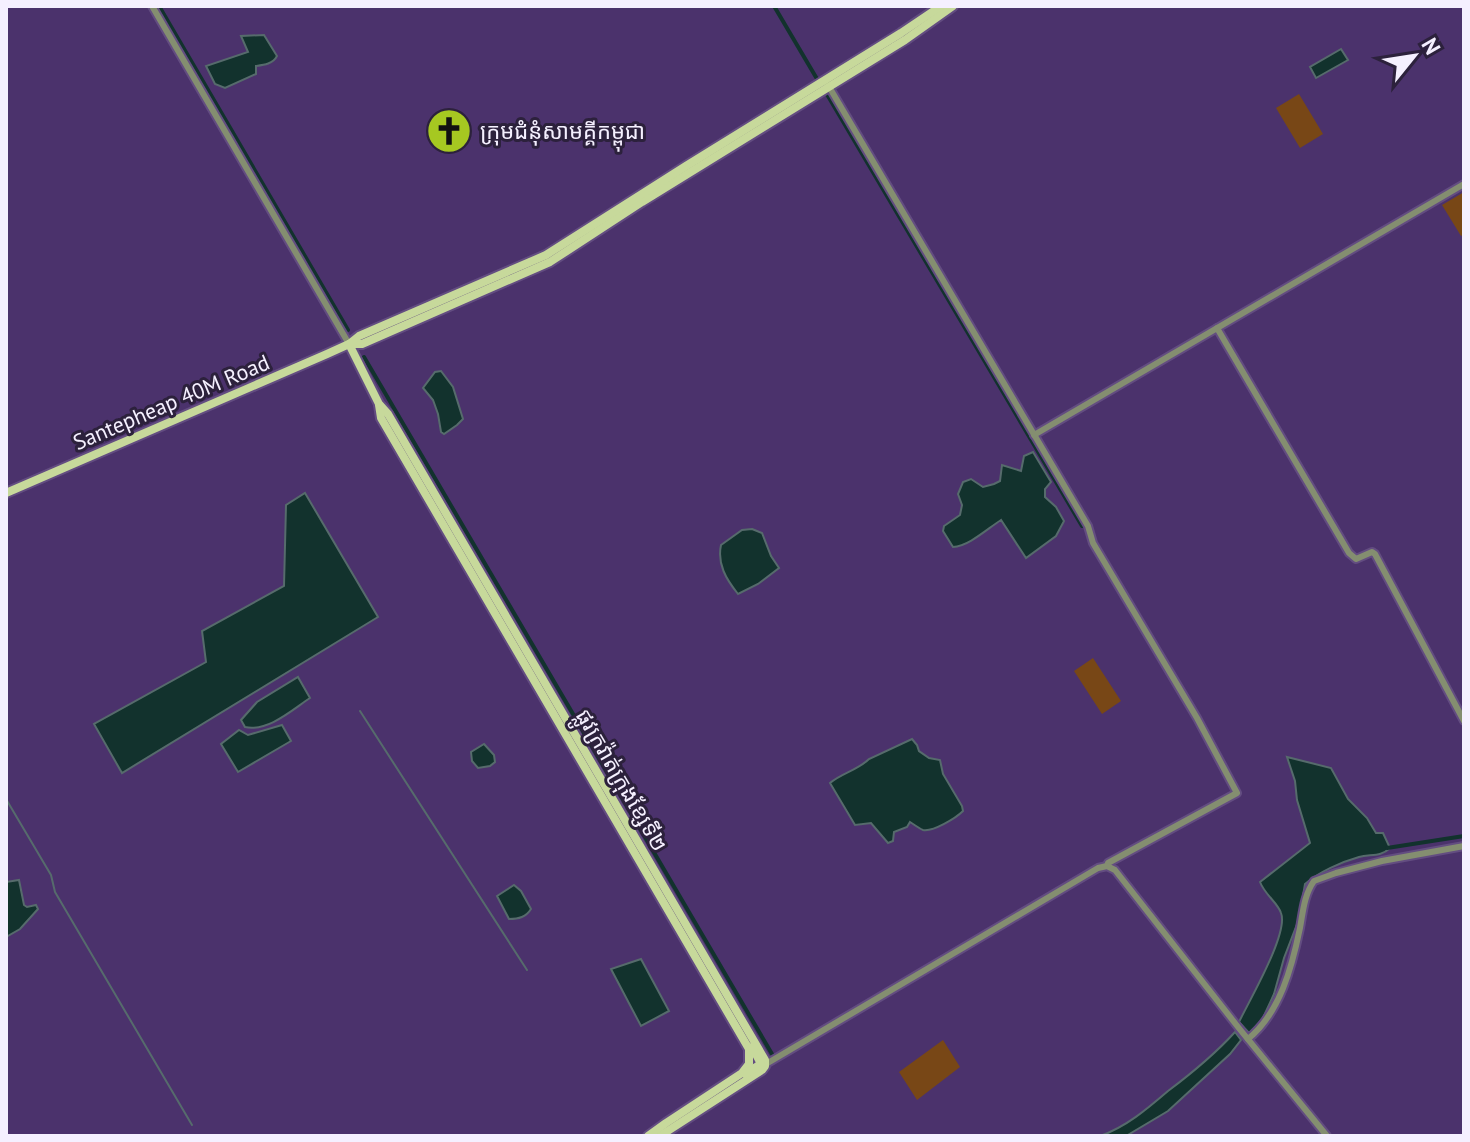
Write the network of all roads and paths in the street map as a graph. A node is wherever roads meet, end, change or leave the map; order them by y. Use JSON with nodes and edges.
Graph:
{"nodes":[{"id":1,"x":152,"y":6,"type":"edge"},
{"id":2,"x":941,"y":6,"type":"edge"},
{"id":3,"x":953,"y":6,"type":"edge"},
{"id":4,"x":823,"y":86,"type":"junction"},
{"id":5,"x":1464,"y":184,"type":"edge"},
{"id":6,"x":1217,"y":328,"type":"junction"},
{"id":7,"x":349,"y":344,"type":"junction"},
{"id":8,"x":1034,"y":435,"type":"junction"},
{"id":9,"x":6,"y":493,"type":"edge"},
{"id":10,"x":559,"y":714,"type":"junction"},
{"id":11,"x":1464,"y":721,"type":"edge"},
{"id":12,"x":1464,"y":846,"type":"edge"},
{"id":13,"x":1107,"y":866,"type":"junction"},
{"id":14,"x":744,"y":1037,"type":"junction"},
{"id":15,"x":1246,"y":1038,"type":"junction"},
{"id":16,"x":764,"y":1064,"type":"junction"},
{"id":17,"x":735,"y":1078,"type":"junction"},
{"id":18,"x":648,"y":1136,"type":"edge"},
{"id":19,"x":660,"y":1136,"type":"edge"},
{"id":20,"x":1327,"y":1136,"type":"edge"}],
"edges":[{"from":1,"to":7,"type":"street"},
{"from":2,"to":4,"type":"main road"},
{"from":3,"to":4,"type":"main road"},
{"from":4,"to":7,"type":"main road","name":"Santepheap 40M Road"},
{"from":4,"to":8,"type":"street"},
{"from":5,"to":6,"type":"street"},
{"from":6,"to":8,"type":"street"},
{"from":6,"to":11,"type":"street"},
{"from":7,"to":9,"type":"main road","name":"Santepheap 40M Road"},
{"from":7,"to":10,"type":"main road","name":"ផ្លូវក្រវ៉ាត់ក្រុងខ្សែទី២"},
{"from":8,"to":13,"type":"street"},
{"from":10,"to":14,"type":"main road","name":"ផ្លូវក្រវ៉ាត់ក្រុងខ្សែទី២"},
{"from":10,"to":16,"type":"main road","name":"ផ្លូវក្រវ៉ាត់ក្រុងខ្សែទី២"},
{"from":12,"to":15,"type":"street"},
{"from":13,"to":15,"type":"street"},
{"from":13,"to":16,"type":"street"},
{"from":14,"to":16,"type":"main road","name":"ផ្លូវក្រវ៉ាត់ក្រុងខ្សែទី២"},
{"from":14,"to":17,"type":"main road"},
{"from":15,"to":20,"type":"street"},
{"from":16,"to":17,"type":"main road"},
{"from":16,"to":19,"type":"main road"},
{"from":17,"to":18,"type":"main road"}]}
